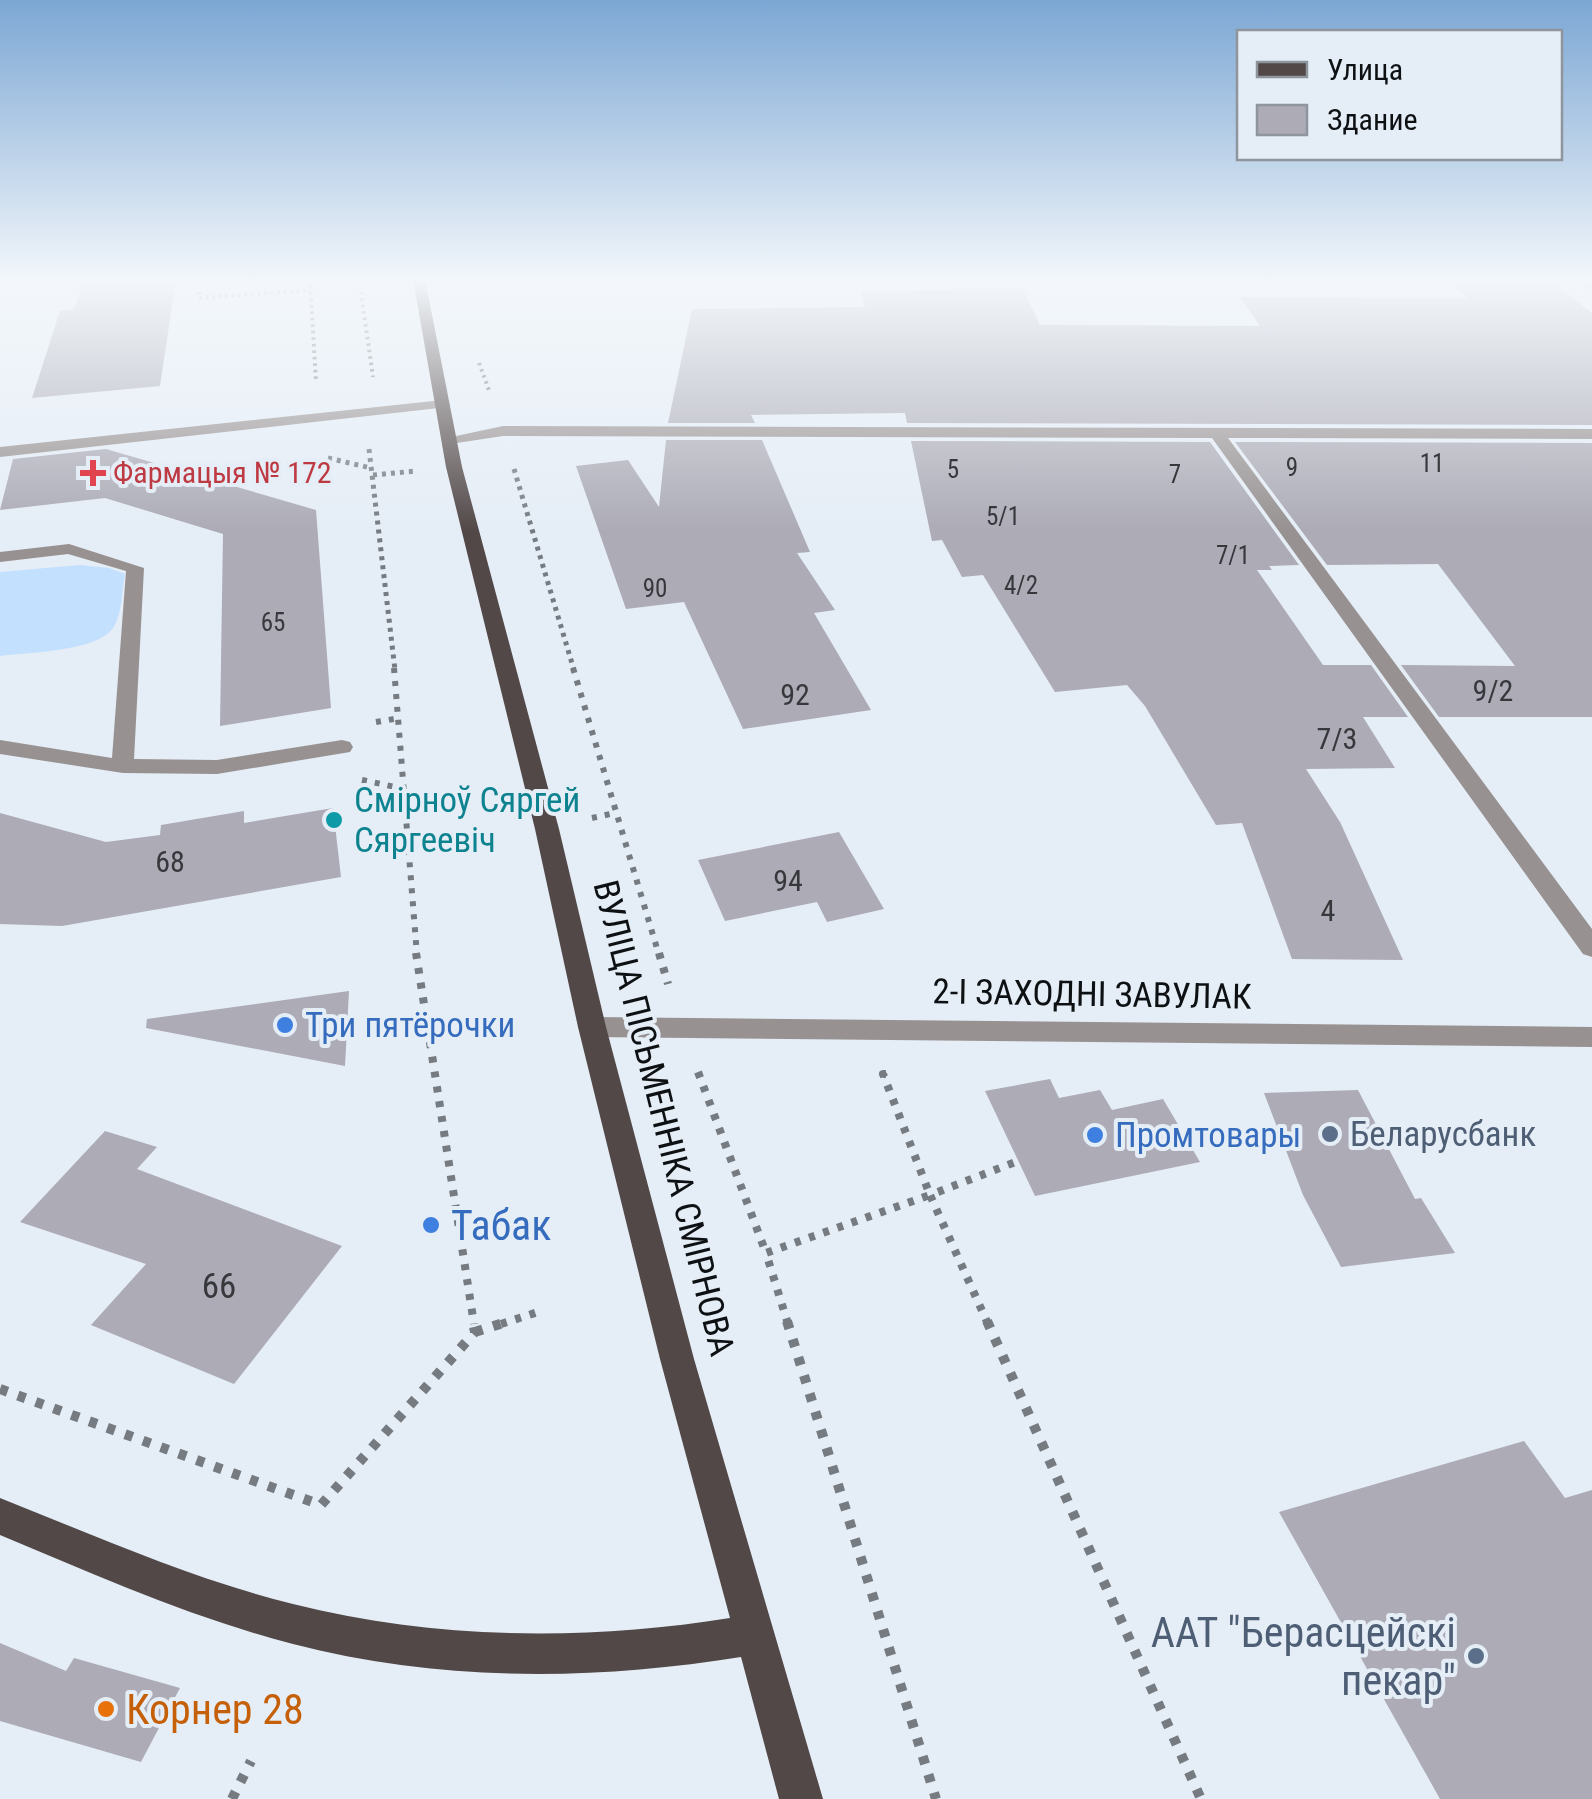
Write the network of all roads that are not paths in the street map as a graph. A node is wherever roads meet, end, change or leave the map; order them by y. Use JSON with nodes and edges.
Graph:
{"nodes":[{"id":1,"x":435,"y":363,"type":"edge"},
{"id":2,"x":443,"y":404,"type":"junction"},
{"id":3,"x":1216,"y":432,"type":"junction"},
{"id":4,"x":1592,"y":434,"type":"edge"},
{"id":5,"x":450,"y":438,"type":"junction"},
{"id":6,"x":0,"y":452,"type":"edge"},
{"id":7,"x":0,"y":556,"type":"edge"},
{"id":8,"x":0,"y":747,"type":"edge"},
{"id":9,"x":342,"y":748,"type":"dead end"},
{"id":10,"x":123,"y":766,"type":"junction"},
{"id":11,"x":1592,"y":948,"type":"edge"},
{"id":12,"x":592,"y":1027,"type":"junction"},
{"id":13,"x":1592,"y":1037,"type":"edge"},
{"id":14,"x":0,"y":1516,"type":"edge"},
{"id":15,"x":752,"y":1635,"type":"junction"},
{"id":16,"x":801,"y":1799,"type":"edge"}],
"edges":[{"from":1,"to":2,"type":"main road","name":"ВУЛІЦА ПІСЬМЕННІКА СМІРНОВА"},
{"from":2,"to":5,"type":"main road","name":"ВУЛІЦА ПІСЬМЕННІКА СМІРНОВА"},
{"from":2,"to":6,"type":"street"},
{"from":3,"to":4,"type":"street"},
{"from":3,"to":5,"type":"street"},
{"from":3,"to":11,"type":"street"},
{"from":5,"to":12,"type":"main road","name":"ВУЛІЦА ПІСЬМЕННІКА СМІРНОВА"},
{"from":7,"to":10,"type":"street"},
{"from":8,"to":10,"type":"street"},
{"from":9,"to":10,"type":"street"},
{"from":12,"to":13,"type":"street","name":"2-І ЗАХОДНІ ЗАВУЛАК"},
{"from":12,"to":15,"type":"main road","name":"ВУЛІЦА ПІСЬМЕННІКА СМІРНОВА"},
{"from":14,"to":15,"type":"main road"},
{"from":15,"to":16,"type":"main road","name":"ВУЛІЦА ПІСЬМЕННІКА СМІРНОВА"}]}
